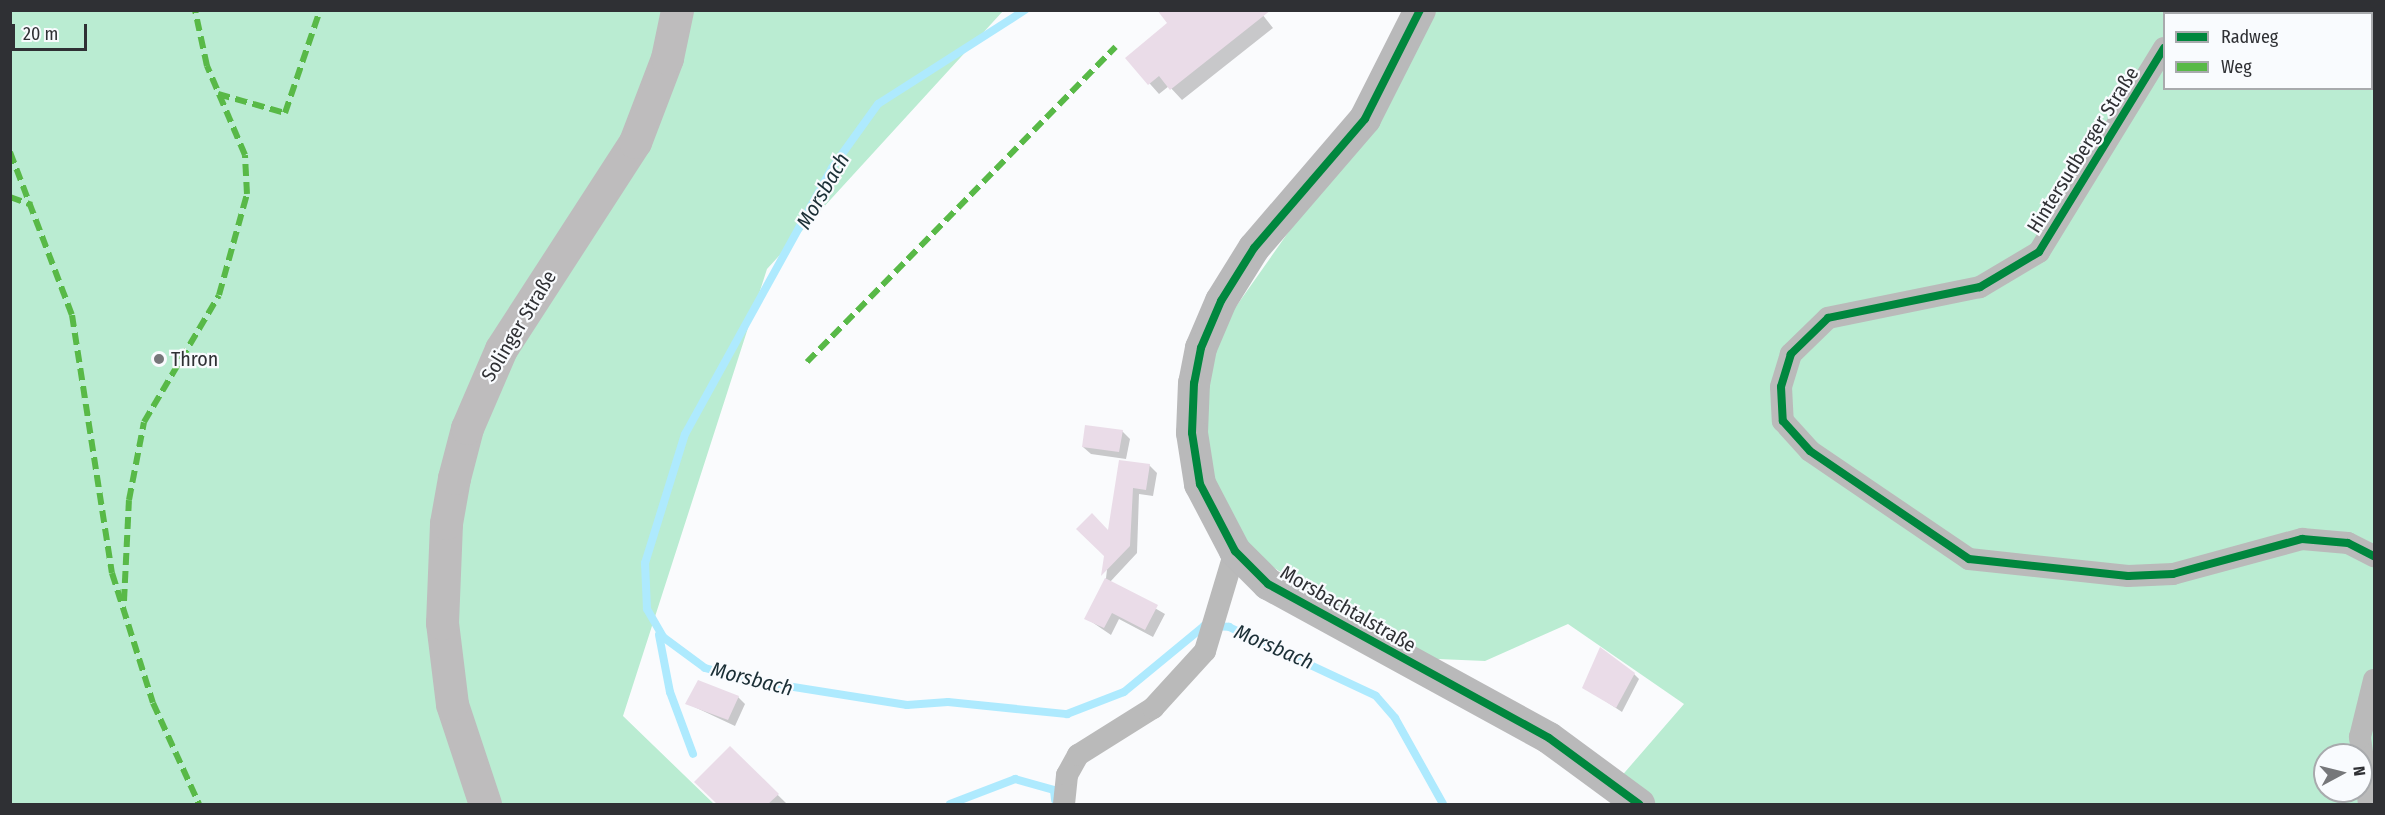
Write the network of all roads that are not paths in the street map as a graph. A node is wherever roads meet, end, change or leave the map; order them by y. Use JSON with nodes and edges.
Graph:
{"nodes":[{"id":1,"x":678,"y":10,"type":"edge"},
{"id":2,"x":1420,"y":10,"type":"edge"},
{"id":3,"x":2163,"y":50,"type":"edge"},
{"id":4,"x":1235,"y":550,"type":"junction"},
{"id":5,"x":2374,"y":556,"type":"edge"},
{"id":6,"x":2374,"y":680,"type":"edge"},
{"id":7,"x":485,"y":804,"type":"edge"},
{"id":8,"x":1064,"y":804,"type":"edge"},
{"id":9,"x":1639,"y":804,"type":"edge"},
{"id":10,"x":2369,"y":804,"type":"edge"}],
"edges":[{"from":1,"to":7,"type":"main road","name":"Solinger Straße"},
{"from":2,"to":4,"type":"main road","name":"Morsbachtalstraße"},
{"from":3,"to":5,"type":"street","name":"Hintersudberger Straße"},
{"from":4,"to":8,"type":"street"},
{"from":4,"to":9,"type":"main road","name":"Morsbachtalstraße"},
{"from":6,"to":10,"type":"street"}]}
